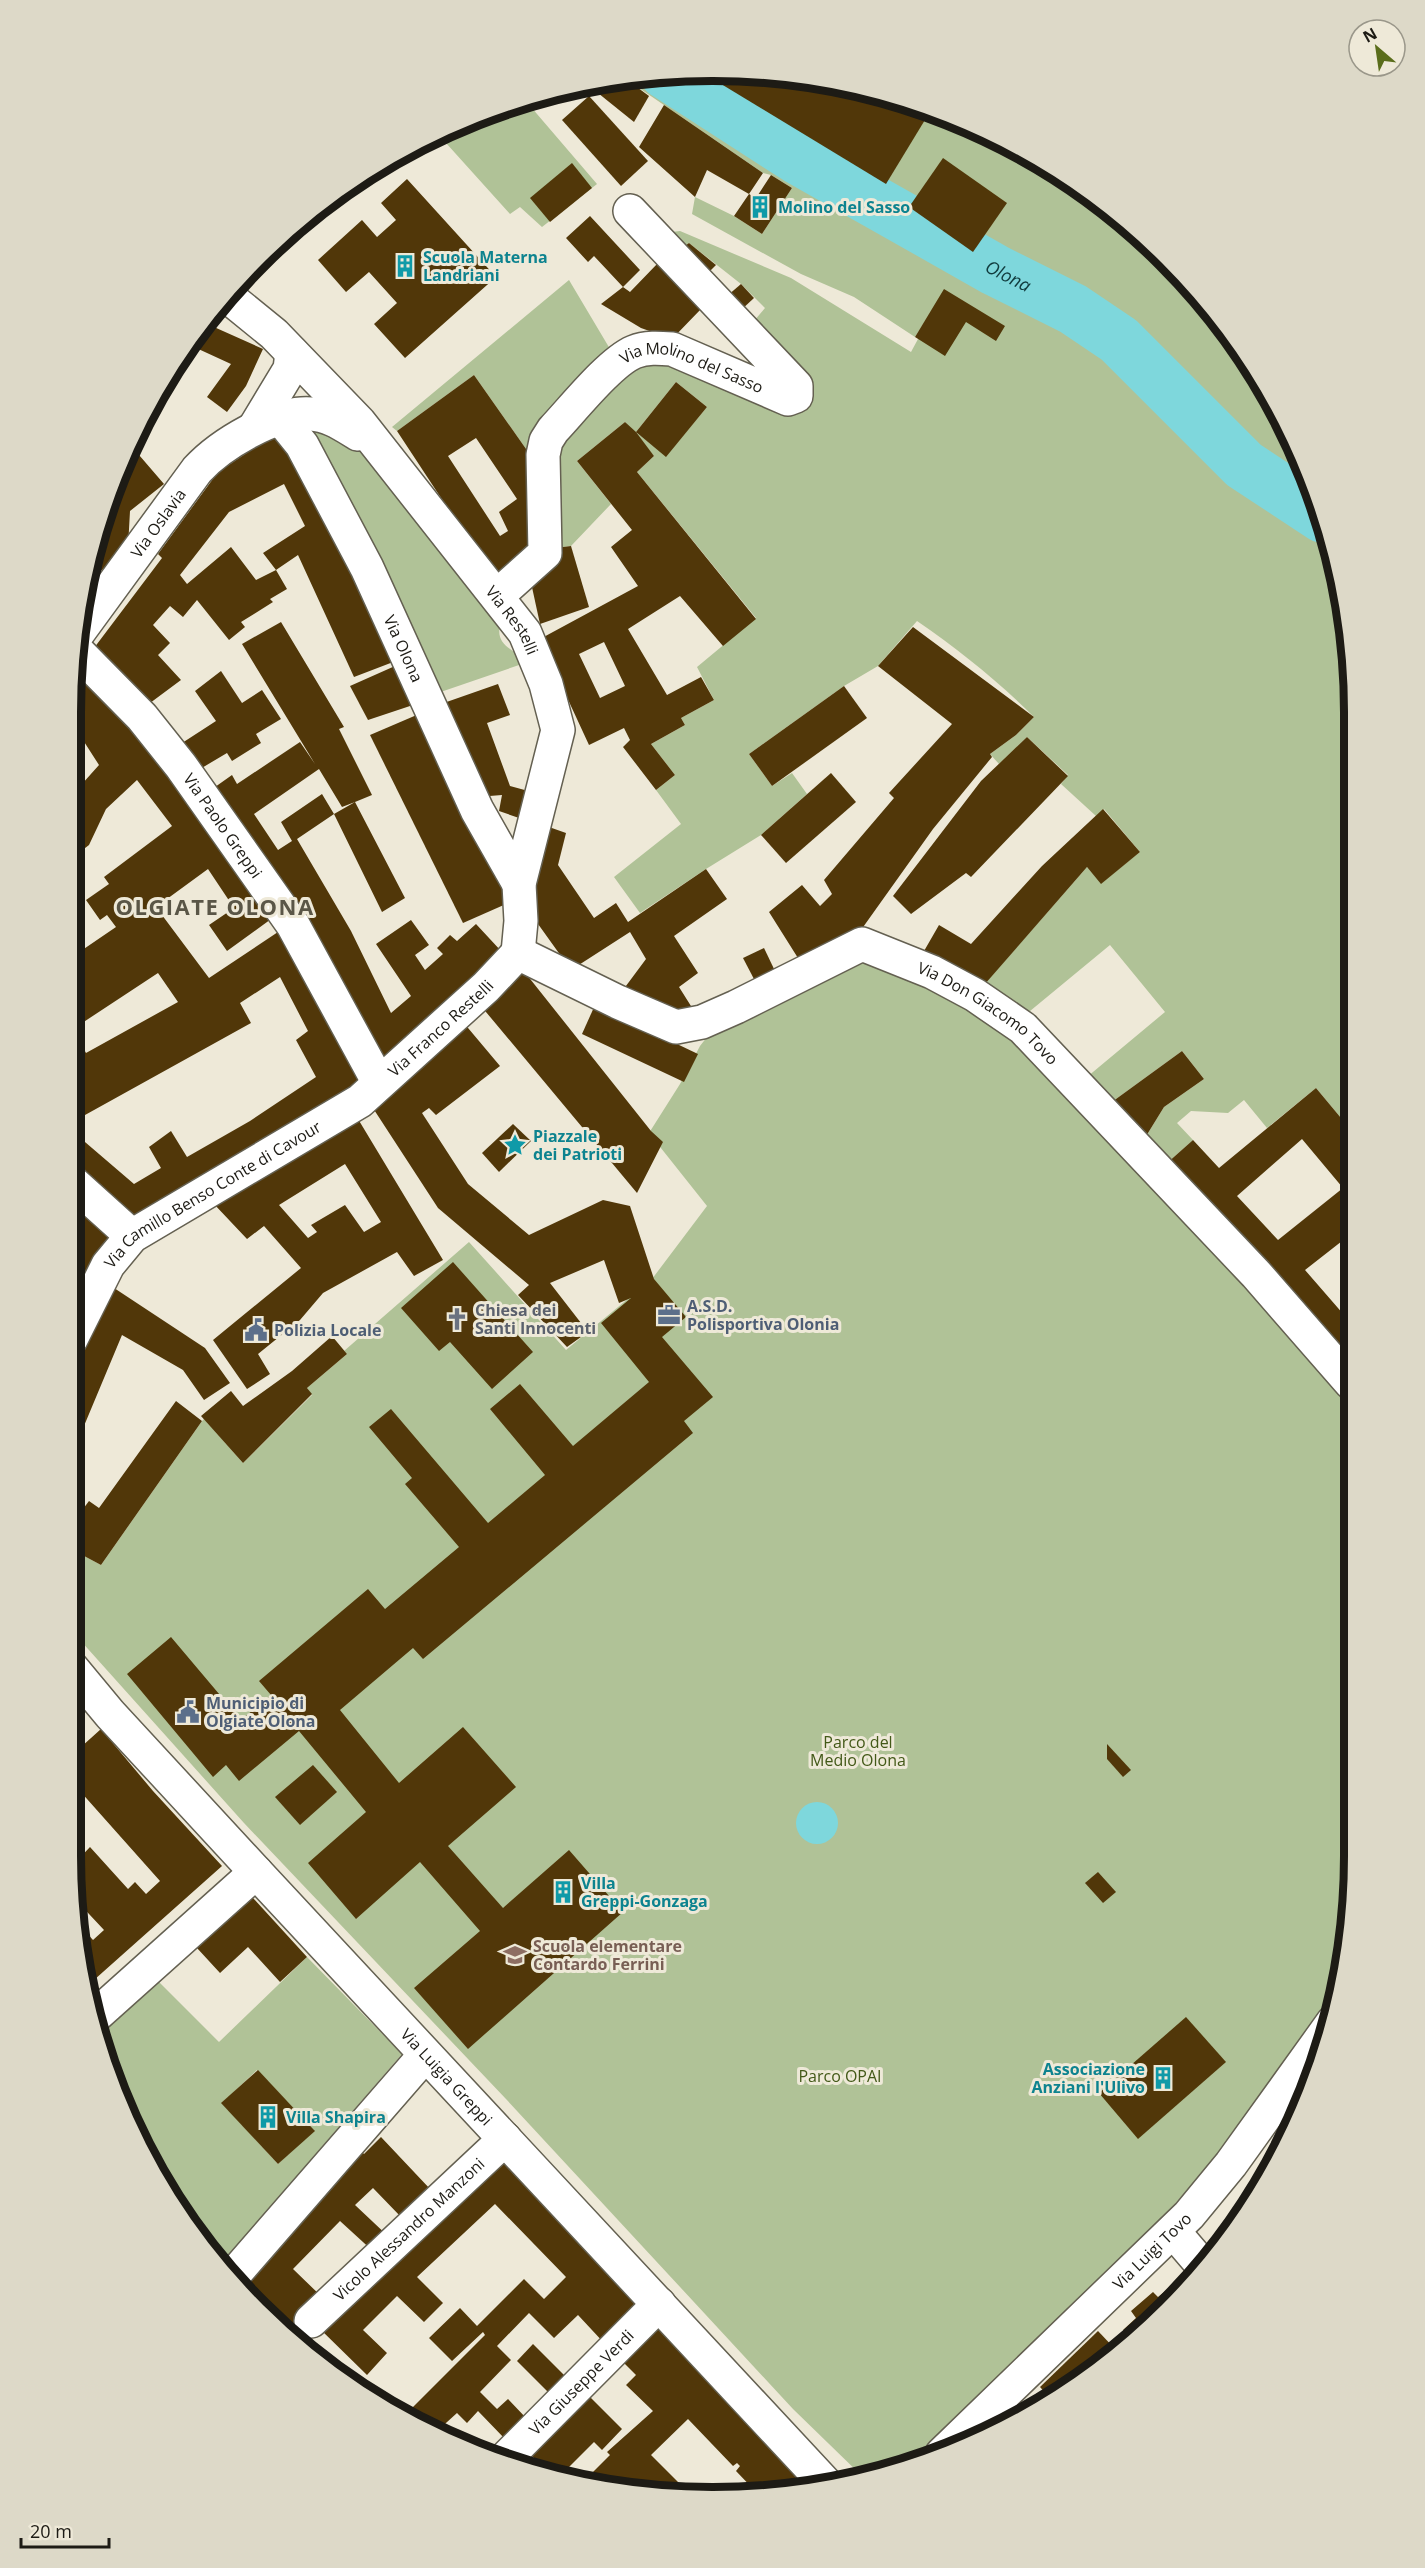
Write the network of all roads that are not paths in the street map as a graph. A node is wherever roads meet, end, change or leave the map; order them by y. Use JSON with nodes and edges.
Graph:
{"nodes":[{"id":1,"x":630,"y":211,"type":"dead end"},
{"id":2,"x":234,"y":301,"type":"edge"},
{"id":3,"x":292,"y":353,"type":"junction"},
{"id":4,"x":268,"y":423,"type":"junction"},
{"id":5,"x":390,"y":460,"type":"junction"},
{"id":6,"x":497,"y":596,"type":"junction"},
{"id":7,"x":88,"y":620,"type":"edge"},
{"id":8,"x":83,"y":657,"type":"edge"},
{"id":9,"x":519,"y":884,"type":"junction"},
{"id":10,"x":518,"y":953,"type":"junction"},
{"id":11,"x":369,"y":1092,"type":"junction"},
{"id":12,"x":81,"y":1192,"type":"edge"},
{"id":13,"x":124,"y":1244,"type":"junction"},
{"id":14,"x":81,"y":1318,"type":"edge"},
{"id":15,"x":1344,"y":1374,"type":"edge"},
{"id":16,"x":81,"y":1679,"type":"edge"},
{"id":17,"x":255,"y":1872,"type":"junction"},
{"id":18,"x":101,"y":2011,"type":"edge"},
{"id":19,"x":1312,"y":2051,"type":"edge"},
{"id":20,"x":425,"y":2055,"type":"junction"},
{"id":21,"x":505,"y":2139,"type":"junction"},
{"id":22,"x":1173,"y":2231,"type":"junction"},
{"id":23,"x":1197,"y":2260,"type":"edge"},
{"id":24,"x":237,"y":2271,"type":"edge"},
{"id":25,"x":658,"y":2304,"type":"junction"},
{"id":26,"x":311,"y":2321,"type":"dead end"},
{"id":27,"x":961,"y":2436,"type":"edge"},
{"id":28,"x":511,"y":2453,"type":"edge"},
{"id":29,"x":820,"y":2478,"type":"edge"}],
"edges":[{"from":1,"to":6,"type":"street","name":"Via Molino del Sasso"},
{"from":2,"to":3,"type":"street","name":"Via Restelli"},
{"from":3,"to":4,"type":"street","name":"Via Oslavia"},
{"from":3,"to":5,"type":"street","name":"Via Restelli"},
{"from":4,"to":5,"type":"street","name":"Via Oslavia"},
{"from":4,"to":7,"type":"street","name":"Via Oslavia"},
{"from":4,"to":9,"type":"street","name":"Via Olona"},
{"from":5,"to":6,"type":"street","name":"Via Restelli"},
{"from":6,"to":9,"type":"street","name":"Via Restelli"},
{"from":8,"to":11,"type":"street","name":"Via Paolo Greppi"},
{"from":9,"to":10,"type":"street","name":"Via Restelli"},
{"from":10,"to":11,"type":"street","name":"Via Franco Restelli"},
{"from":10,"to":15,"type":"street","name":"Via Don Giacomo Tovo"},
{"from":11,"to":13,"type":"street","name":"Via Camillo Benso Conte di Cavour"},
{"from":12,"to":13,"type":"street"},
{"from":13,"to":14,"type":"street","name":"Via Camillo Benso Conte di Cavour"},
{"from":16,"to":17,"type":"street","name":"Via Luigia Greppi"},
{"from":17,"to":18,"type":"street"},
{"from":17,"to":20,"type":"street","name":"Via Luigia Greppi"},
{"from":19,"to":22,"type":"street","name":"Via Luigi Tovo"},
{"from":20,"to":21,"type":"street","name":"Via Luigia Greppi"},
{"from":20,"to":24,"type":"street"},
{"from":21,"to":25,"type":"street","name":"Via Luigia Greppi"},
{"from":21,"to":26,"type":"street","name":"Vicolo Alessandro Manzoni"},
{"from":22,"to":23,"type":"street"},
{"from":22,"to":27,"type":"street","name":"Via Luigi Tovo"},
{"from":25,"to":28,"type":"street","name":"Via Giuseppe Verdi"},
{"from":25,"to":29,"type":"street","name":"Via Luigia Greppi"}]}
